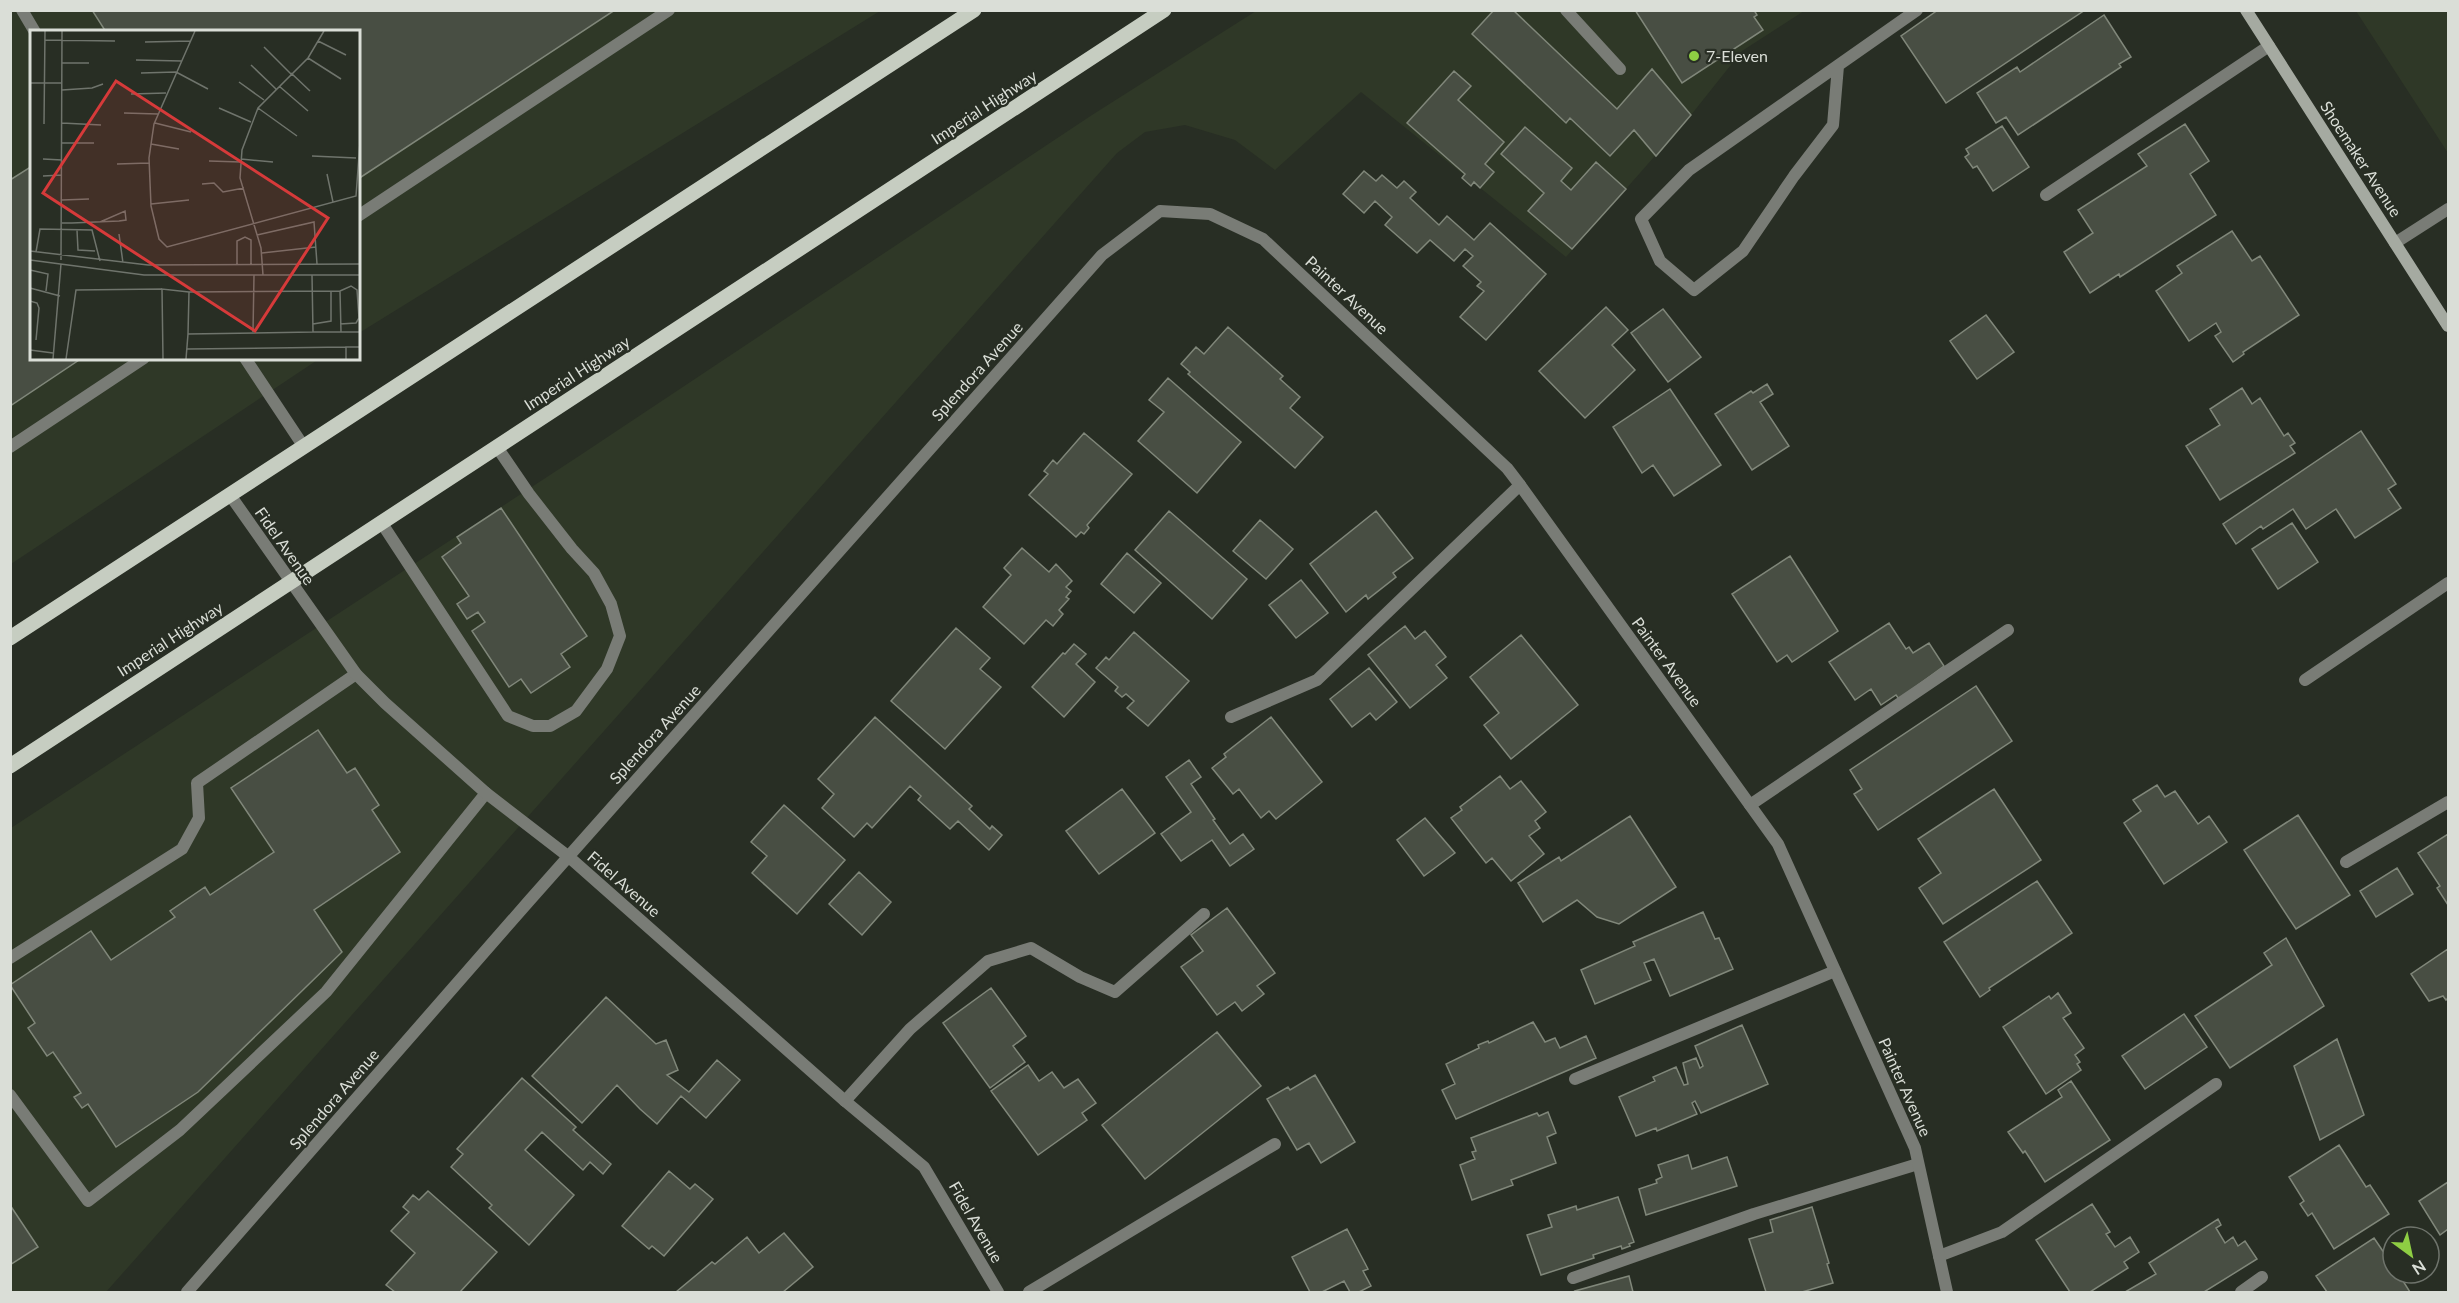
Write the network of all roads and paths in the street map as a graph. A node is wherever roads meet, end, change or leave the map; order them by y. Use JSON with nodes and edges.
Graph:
{"nodes":[{"id":1,"x":21,"y":10,"type":"edge"},
{"id":2,"x":669,"y":10,"type":"edge"},
{"id":3,"x":974,"y":10,"type":"edge"},
{"id":4,"x":1164,"y":10,"type":"edge"},
{"id":5,"x":1566,"y":10,"type":"edge"},
{"id":6,"x":1917,"y":10,"type":"edge"},
{"id":7,"x":2246,"y":10,"type":"edge"},
{"id":8,"x":34,"y":30,"type":"edge"},
{"id":9,"x":2269,"y":46,"type":"junction"},
{"id":10,"x":1838,"y":66,"type":"junction"},
{"id":11,"x":1620,"y":69,"type":"dead end"},
{"id":12,"x":2046,"y":195,"type":"dead end"},
{"id":13,"x":2448,"y":209,"type":"edge"},
{"id":14,"x":1160,"y":211,"type":"joint"},
{"id":15,"x":360,"y":215,"type":"edge"},
{"id":16,"x":2395,"y":243,"type":"junction"},
{"id":17,"x":2448,"y":326,"type":"edge"},
{"id":18,"x":141,"y":360,"type":"edge"},
{"id":19,"x":246,"y":360,"type":"edge"},
{"id":20,"x":10,"y":447,"type":"edge"},
{"id":21,"x":304,"y":447,"type":"junction"},
{"id":22,"x":497,"y":447,"type":"junction"},
{"id":23,"x":1520,"y":485,"type":"junction"},
{"id":24,"x":230,"y":495,"type":"junction"},
{"id":25,"x":381,"y":522,"type":"junction"},
{"id":26,"x":290,"y":582,"type":"junction"},
{"id":27,"x":2448,"y":583,"type":"edge"},
{"id":28,"x":2008,"y":630,"type":"dead end"},
{"id":29,"x":10,"y":638,"type":"edge"},
{"id":30,"x":356,"y":674,"type":"junction"},
{"id":31,"x":2305,"y":680,"type":"dead end"},
{"id":32,"x":1231,"y":717,"type":"dead end"},
{"id":33,"x":10,"y":766,"type":"edge"},
{"id":34,"x":486,"y":793,"type":"junction"},
{"id":35,"x":2448,"y":802,"type":"edge"},
{"id":36,"x":1750,"y":805,"type":"junction"},
{"id":37,"x":568,"y":857,"type":"junction"},
{"id":38,"x":2346,"y":862,"type":"dead end"},
{"id":39,"x":1204,"y":914,"type":"dead end"},
{"id":40,"x":10,"y":958,"type":"edge"},
{"id":41,"x":1835,"y":971,"type":"junction"},
{"id":42,"x":1575,"y":1079,"type":"dead end"},
{"id":43,"x":2216,"y":1084,"type":"dead end"},
{"id":44,"x":10,"y":1095,"type":"edge"},
{"id":45,"x":845,"y":1101,"type":"junction"},
{"id":46,"x":1275,"y":1144,"type":"dead end"},
{"id":47,"x":1918,"y":1164,"type":"junction"},
{"id":48,"x":1939,"y":1256,"type":"junction"},
{"id":49,"x":2262,"y":1277,"type":"dead end"},
{"id":50,"x":1573,"y":1278,"type":"dead end"},
{"id":51,"x":187,"y":1293,"type":"edge"},
{"id":52,"x":998,"y":1293,"type":"edge"},
{"id":53,"x":1029,"y":1293,"type":"edge"},
{"id":54,"x":1947,"y":1293,"type":"edge"},
{"id":55,"x":2241,"y":1293,"type":"edge"}],
"edges":[{"from":1,"to":8,"type":"street"},
{"from":2,"to":15,"type":"street"},
{"from":3,"to":21,"type":"main road"},
{"from":4,"to":22,"type":"main road","name":"Imperial Highway"},
{"from":5,"to":11,"type":"street"},
{"from":6,"to":10,"type":"street"},
{"from":7,"to":9,"type":"main road","name":"Shoemaker Avenue"},
{"from":9,"to":12,"type":"street"},
{"from":9,"to":16,"type":"main road","name":"Shoemaker Avenue"},
{"from":10,"to":10,"type":"street"},
{"from":13,"to":16,"type":"street"},
{"from":14,"to":23,"type":"street","name":"Painter Avenue"},
{"from":14,"to":37,"type":"street","name":"Splendora Avenue"},
{"from":16,"to":17,"type":"main road","name":"Shoemaker Avenue"},
{"from":18,"to":20,"type":"street"},
{"from":19,"to":21,"type":"street"},
{"from":21,"to":24,"type":"main road"},
{"from":22,"to":25,"type":"main road","name":"Imperial Highway"},
{"from":22,"to":25,"type":"street"},
{"from":23,"to":32,"type":"street"},
{"from":23,"to":36,"type":"street","name":"Painter Avenue"},
{"from":24,"to":26,"type":"street","name":"Fidel Avenue"},
{"from":24,"to":29,"type":"main road"},
{"from":25,"to":26,"type":"main road","name":"Imperial Highway"},
{"from":26,"to":30,"type":"street","name":"Fidel Avenue"},
{"from":26,"to":33,"type":"main road","name":"Imperial Highway"},
{"from":27,"to":31,"type":"street"},
{"from":28,"to":36,"type":"street"},
{"from":30,"to":34,"type":"street","name":"Fidel Avenue"},
{"from":30,"to":40,"type":"street"},
{"from":34,"to":37,"type":"street","name":"Fidel Avenue"},
{"from":34,"to":44,"type":"street"},
{"from":35,"to":38,"type":"street"},
{"from":36,"to":41,"type":"street","name":"Painter Avenue"},
{"from":37,"to":45,"type":"street","name":"Fidel Avenue"},
{"from":37,"to":51,"type":"street","name":"Splendora Avenue"},
{"from":39,"to":45,"type":"street"},
{"from":41,"to":42,"type":"street"},
{"from":41,"to":47,"type":"street","name":"Painter Avenue"},
{"from":43,"to":48,"type":"street"},
{"from":45,"to":52,"type":"street","name":"Fidel Avenue"},
{"from":46,"to":53,"type":"street"},
{"from":47,"to":48,"type":"street","name":"Painter Avenue"},
{"from":47,"to":50,"type":"street"},
{"from":48,"to":54,"type":"street","name":"Painter Avenue"},
{"from":49,"to":55,"type":"street"}]}
